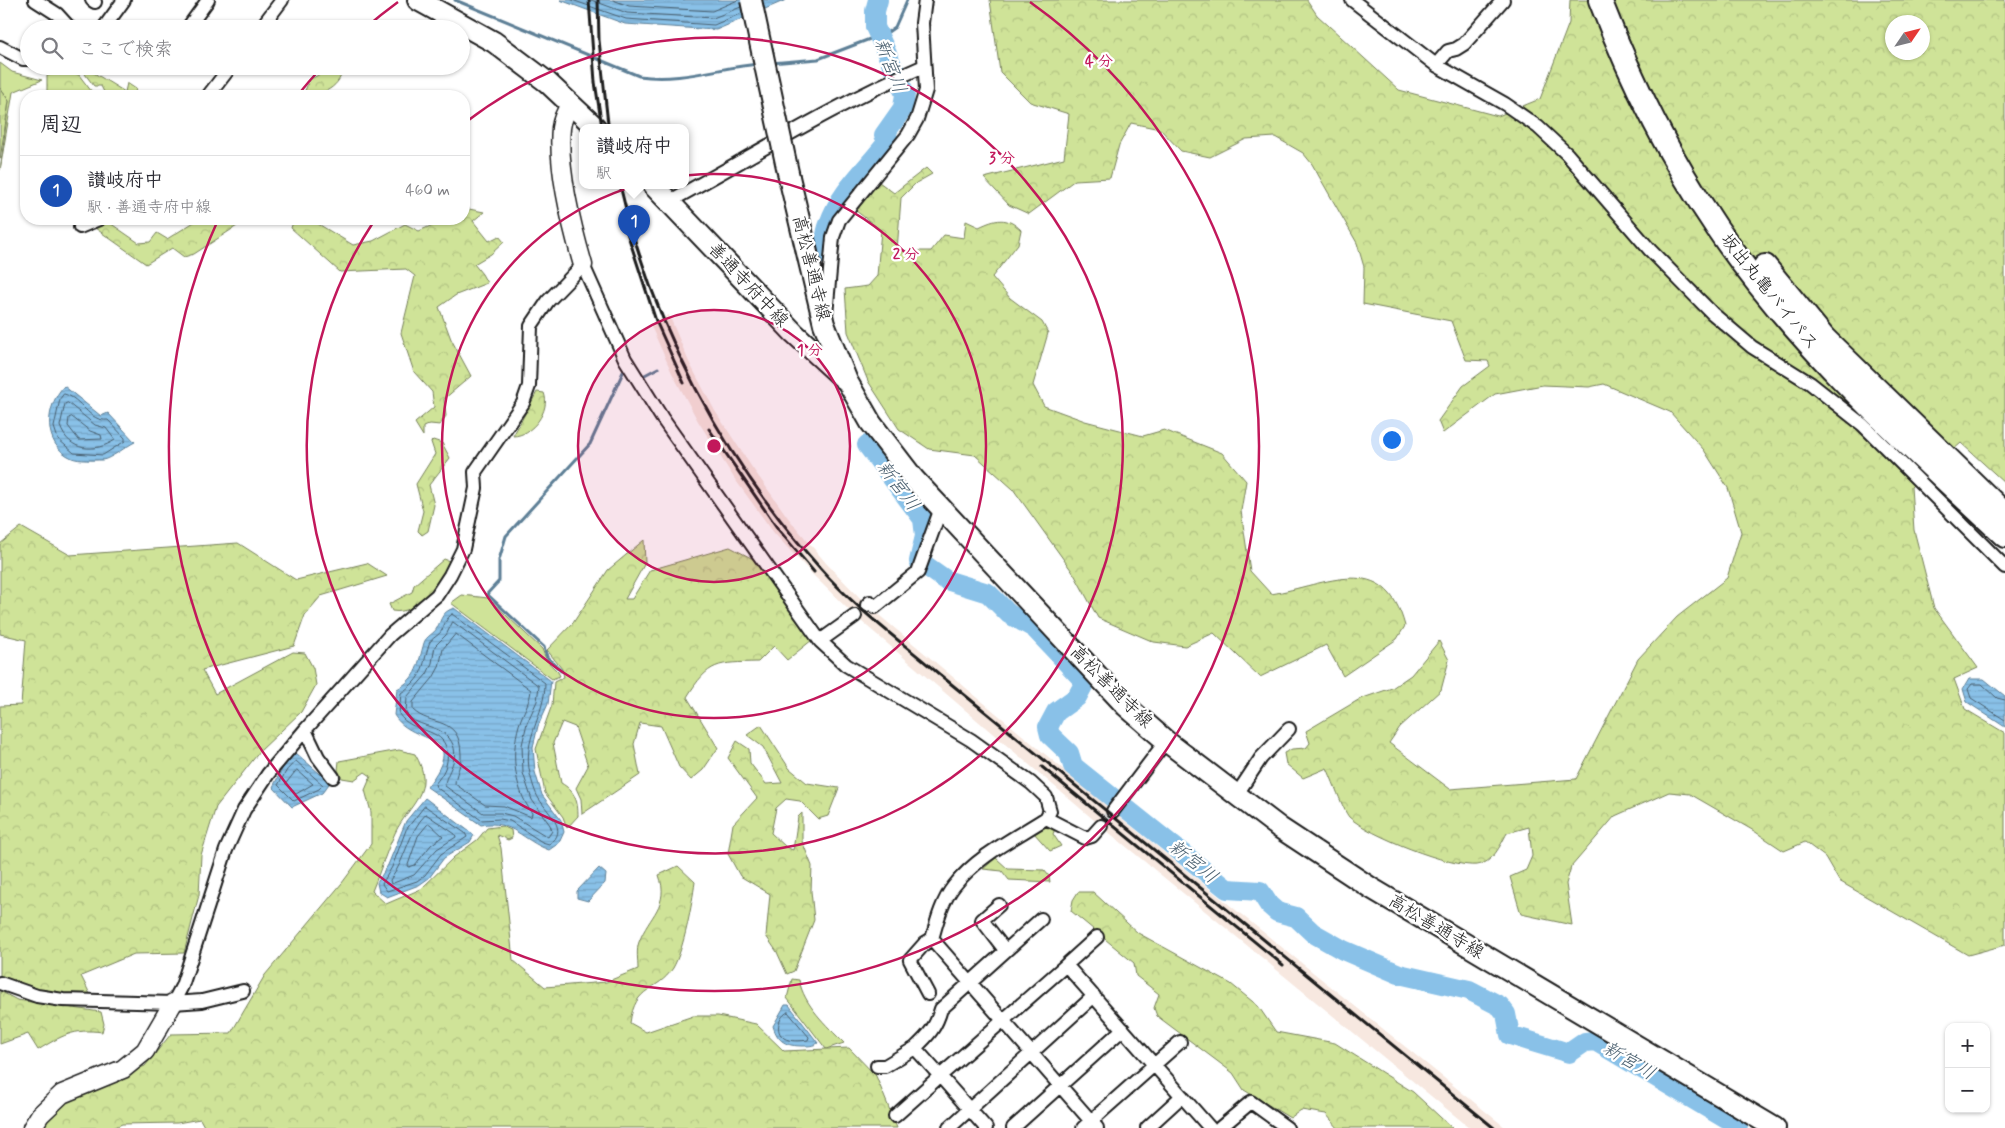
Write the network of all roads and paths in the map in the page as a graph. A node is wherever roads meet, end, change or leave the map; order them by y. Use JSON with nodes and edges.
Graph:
{"nodes":[{"id":1,"x":35,"y":0,"type":"edge"},
{"id":2,"x":124,"y":0,"type":"edge"},
{"id":3,"x":208,"y":0,"type":"edge"},
{"id":4,"x":282,"y":0,"type":"edge"},
{"id":5,"x":418,"y":0,"type":"edge"},
{"id":6,"x":751,"y":0,"type":"edge"},
{"id":7,"x":925,"y":0,"type":"edge"},
{"id":8,"x":1352,"y":0,"type":"edge"},
{"id":9,"x":1503,"y":0,"type":"edge"},
{"id":10,"x":1600,"y":0,"type":"edge"},
{"id":11,"x":1616,"y":0,"type":"edge"},
{"id":12,"x":62,"y":20,"type":"edge"},
{"id":13,"x":110,"y":20,"type":"edge"},
{"id":14,"x":194,"y":20,"type":"edge"},
{"id":15,"x":267,"y":20,"type":"edge"},
{"id":16,"x":454,"y":20,"type":"edge"},
{"id":17,"x":470,"y":29,"type":"edge"},
{"id":18,"x":0,"y":47,"type":"edge"},
{"id":19,"x":20,"y":57,"type":"edge"},
{"id":20,"x":1436,"y":65,"type":"junction"},
{"id":21,"x":924,"y":66,"type":"junction"},
{"id":22,"x":224,"y":75,"type":"edge"},
{"id":23,"x":213,"y":90,"type":"edge"},
{"id":24,"x":571,"y":103,"type":"junction"},
{"id":25,"x":592,"y":124,"type":"edge"},
{"id":26,"x":657,"y":189,"type":"edge"},
{"id":27,"x":670,"y":201,"type":"junction"},
{"id":28,"x":85,"y":225,"type":"edge"},
{"id":29,"x":80,"y":227,"type":"dead end"},
{"id":30,"x":583,"y":265,"type":"junction"},
{"id":31,"x":824,"y":324,"type":"junction"},
{"id":32,"x":801,"y":340,"type":"junction"},
{"id":33,"x":847,"y":381,"type":"junction"},
{"id":34,"x":1875,"y":412,"type":"junction"},
{"id":35,"x":941,"y":508,"type":"junction"},
{"id":36,"x":2005,"y":514,"type":"edge"},
{"id":37,"x":2005,"y":536,"type":"edge"},
{"id":38,"x":2005,"y":568,"type":"edge"},
{"id":39,"x":867,"y":605,"type":"dead end"},
{"id":40,"x":855,"y":616,"type":"dead end"},
{"id":41,"x":820,"y":641,"type":"junction"},
{"id":42,"x":1289,"y":729,"type":"dead end"},
{"id":43,"x":305,"y":730,"type":"junction"},
{"id":44,"x":1166,"y":741,"type":"junction"},
{"id":45,"x":333,"y":777,"type":"dead end"},
{"id":46,"x":1237,"y":794,"type":"junction"},
{"id":47,"x":1118,"y":805,"type":"tunnel mouth"},
{"id":48,"x":1046,"y":818,"type":"junction"},
{"id":49,"x":1101,"y":826,"type":"tunnel mouth"},
{"id":50,"x":999,"y":905,"type":"dead end"},
{"id":51,"x":1041,"y":920,"type":"dead end"},
{"id":52,"x":1097,"y":937,"type":"dead end"},
{"id":53,"x":932,"y":939,"type":"junction"},
{"id":54,"x":1005,"y":950,"type":"junction"},
{"id":55,"x":1066,"y":964,"type":"junction"},
{"id":56,"x":0,"y":983,"type":"edge"},
{"id":57,"x":970,"y":984,"type":"junction"},
{"id":58,"x":243,"y":991,"type":"dead end"},
{"id":59,"x":928,"y":994,"type":"dead end"},
{"id":60,"x":1094,"y":996,"type":"junction"},
{"id":61,"x":173,"y":1003,"type":"junction"},
{"id":62,"x":1002,"y":1021,"type":"junction"},
{"id":63,"x":1123,"y":1030,"type":"junction"},
{"id":64,"x":1180,"y":1042,"type":"dead end"},
{"id":65,"x":915,"y":1048,"type":"junction"},
{"id":66,"x":1031,"y":1054,"type":"junction"},
{"id":67,"x":1155,"y":1065,"type":"junction"},
{"id":68,"x":877,"y":1066,"type":"dead end"},
{"id":69,"x":940,"y":1076,"type":"junction"},
{"id":70,"x":1060,"y":1086,"type":"junction"},
{"id":71,"x":1182,"y":1096,"type":"junction"},
{"id":72,"x":969,"y":1109,"type":"junction"},
{"id":73,"x":895,"y":1116,"type":"dead end"},
{"id":74,"x":1091,"y":1126,"type":"edge"},
{"id":75,"x":32,"y":1128,"type":"edge"},
{"id":76,"x":949,"y":1128,"type":"edge"},
{"id":77,"x":986,"y":1128,"type":"edge"},
{"id":78,"x":1013,"y":1128,"type":"edge"},
{"id":79,"x":1147,"y":1128,"type":"edge"},
{"id":80,"x":1210,"y":1128,"type":"edge"},
{"id":81,"x":1220,"y":1128,"type":"edge"},
{"id":82,"x":1287,"y":1128,"type":"edge"},
{"id":83,"x":1775,"y":1128,"type":"edge"}],
"edges":[{"from":1,"to":12,"type":"street"},
{"from":2,"to":13,"type":"street"},
{"from":3,"to":14,"type":"street"},
{"from":4,"to":15,"type":"street"},
{"from":5,"to":16,"type":"main road"},
{"from":6,"to":31,"type":"main road","name":"高松善通寺線","bridge":true},
{"from":7,"to":21,"type":"street"},
{"from":8,"to":20,"type":"street"},
{"from":9,"to":20,"type":"street"},
{"from":10,"to":34,"type":"highway","name":"坂出丸亀バイパス"},
{"from":11,"to":34,"type":"highway","name":"坂出丸亀バイパス"},
{"from":17,"to":24,"type":"main road"},
{"from":18,"to":19,"type":"street"},
{"from":20,"to":34,"type":"street"},
{"from":21,"to":27,"type":"street"},
{"from":21,"to":31,"type":"street"},
{"from":22,"to":23,"type":"street"},
{"from":24,"to":25,"type":"main road"},
{"from":24,"to":30,"type":"street"},
{"from":26,"to":27,"type":"main road","name":"善通寺府中線"},
{"from":27,"to":32,"type":"main road","name":"善通寺府中線"},
{"from":28,"to":29,"type":"street"},
{"from":30,"to":41,"type":"street"},
{"from":30,"to":43,"type":"street"},
{"from":31,"to":32,"type":"main road"},
{"from":31,"to":33,"type":"main road","name":"高松善通寺線"},
{"from":32,"to":33,"type":"main road","name":"善通寺府中線"},
{"from":33,"to":35,"type":"main road","name":"高松善通寺線"},
{"from":34,"to":36,"type":"highway","name":"坂出丸亀バイパス"},
{"from":34,"to":37,"type":"highway","name":"坂出丸亀バイパス"},
{"from":34,"to":38,"type":"street"},
{"from":35,"to":39,"type":"street"},
{"from":35,"to":44,"type":"main road","name":"高松善通寺線"},
{"from":40,"to":41,"type":"street"},
{"from":41,"to":48,"type":"street"},
{"from":42,"to":46,"type":"street"},
{"from":43,"to":45,"type":"street"},
{"from":43,"to":61,"type":"street"},
{"from":44,"to":46,"type":"main road","name":"高松善通寺線"},
{"from":44,"to":47,"type":"street"},
{"from":46,"to":83,"type":"main road","name":"高松善通寺線"},
{"from":48,"to":49,"type":"street"},
{"from":48,"to":53,"type":"street"},
{"from":50,"to":54,"type":"street"},
{"from":51,"to":54,"type":"street"},
{"from":52,"to":55,"type":"street"},
{"from":53,"to":57,"type":"street"},
{"from":53,"to":59,"type":"street"},
{"from":54,"to":57,"type":"street"},
{"from":55,"to":60,"type":"street"},
{"from":55,"to":62,"type":"street"},
{"from":56,"to":61,"type":"street"},
{"from":57,"to":62,"type":"street"},
{"from":57,"to":65,"type":"street"},
{"from":58,"to":61,"type":"street"},
{"from":60,"to":63,"type":"street"},
{"from":60,"to":66,"type":"street"},
{"from":61,"to":75,"type":"street"},
{"from":62,"to":66,"type":"street"},
{"from":62,"to":69,"type":"street"},
{"from":63,"to":67,"type":"street"},
{"from":63,"to":70,"type":"street"},
{"from":64,"to":67,"type":"street"},
{"from":65,"to":68,"type":"street"},
{"from":65,"to":69,"type":"street"},
{"from":66,"to":70,"type":"street"},
{"from":66,"to":72,"type":"street"},
{"from":67,"to":71,"type":"street"},
{"from":67,"to":74,"type":"street"},
{"from":69,"to":72,"type":"street"},
{"from":69,"to":73,"type":"street"},
{"from":70,"to":74,"type":"street"},
{"from":70,"to":78,"type":"street"},
{"from":71,"to":79,"type":"street"},
{"from":71,"to":80,"type":"street"},
{"from":72,"to":76,"type":"street"},
{"from":72,"to":77,"type":"street"},
{"from":81,"to":82,"type":"street"}]}
